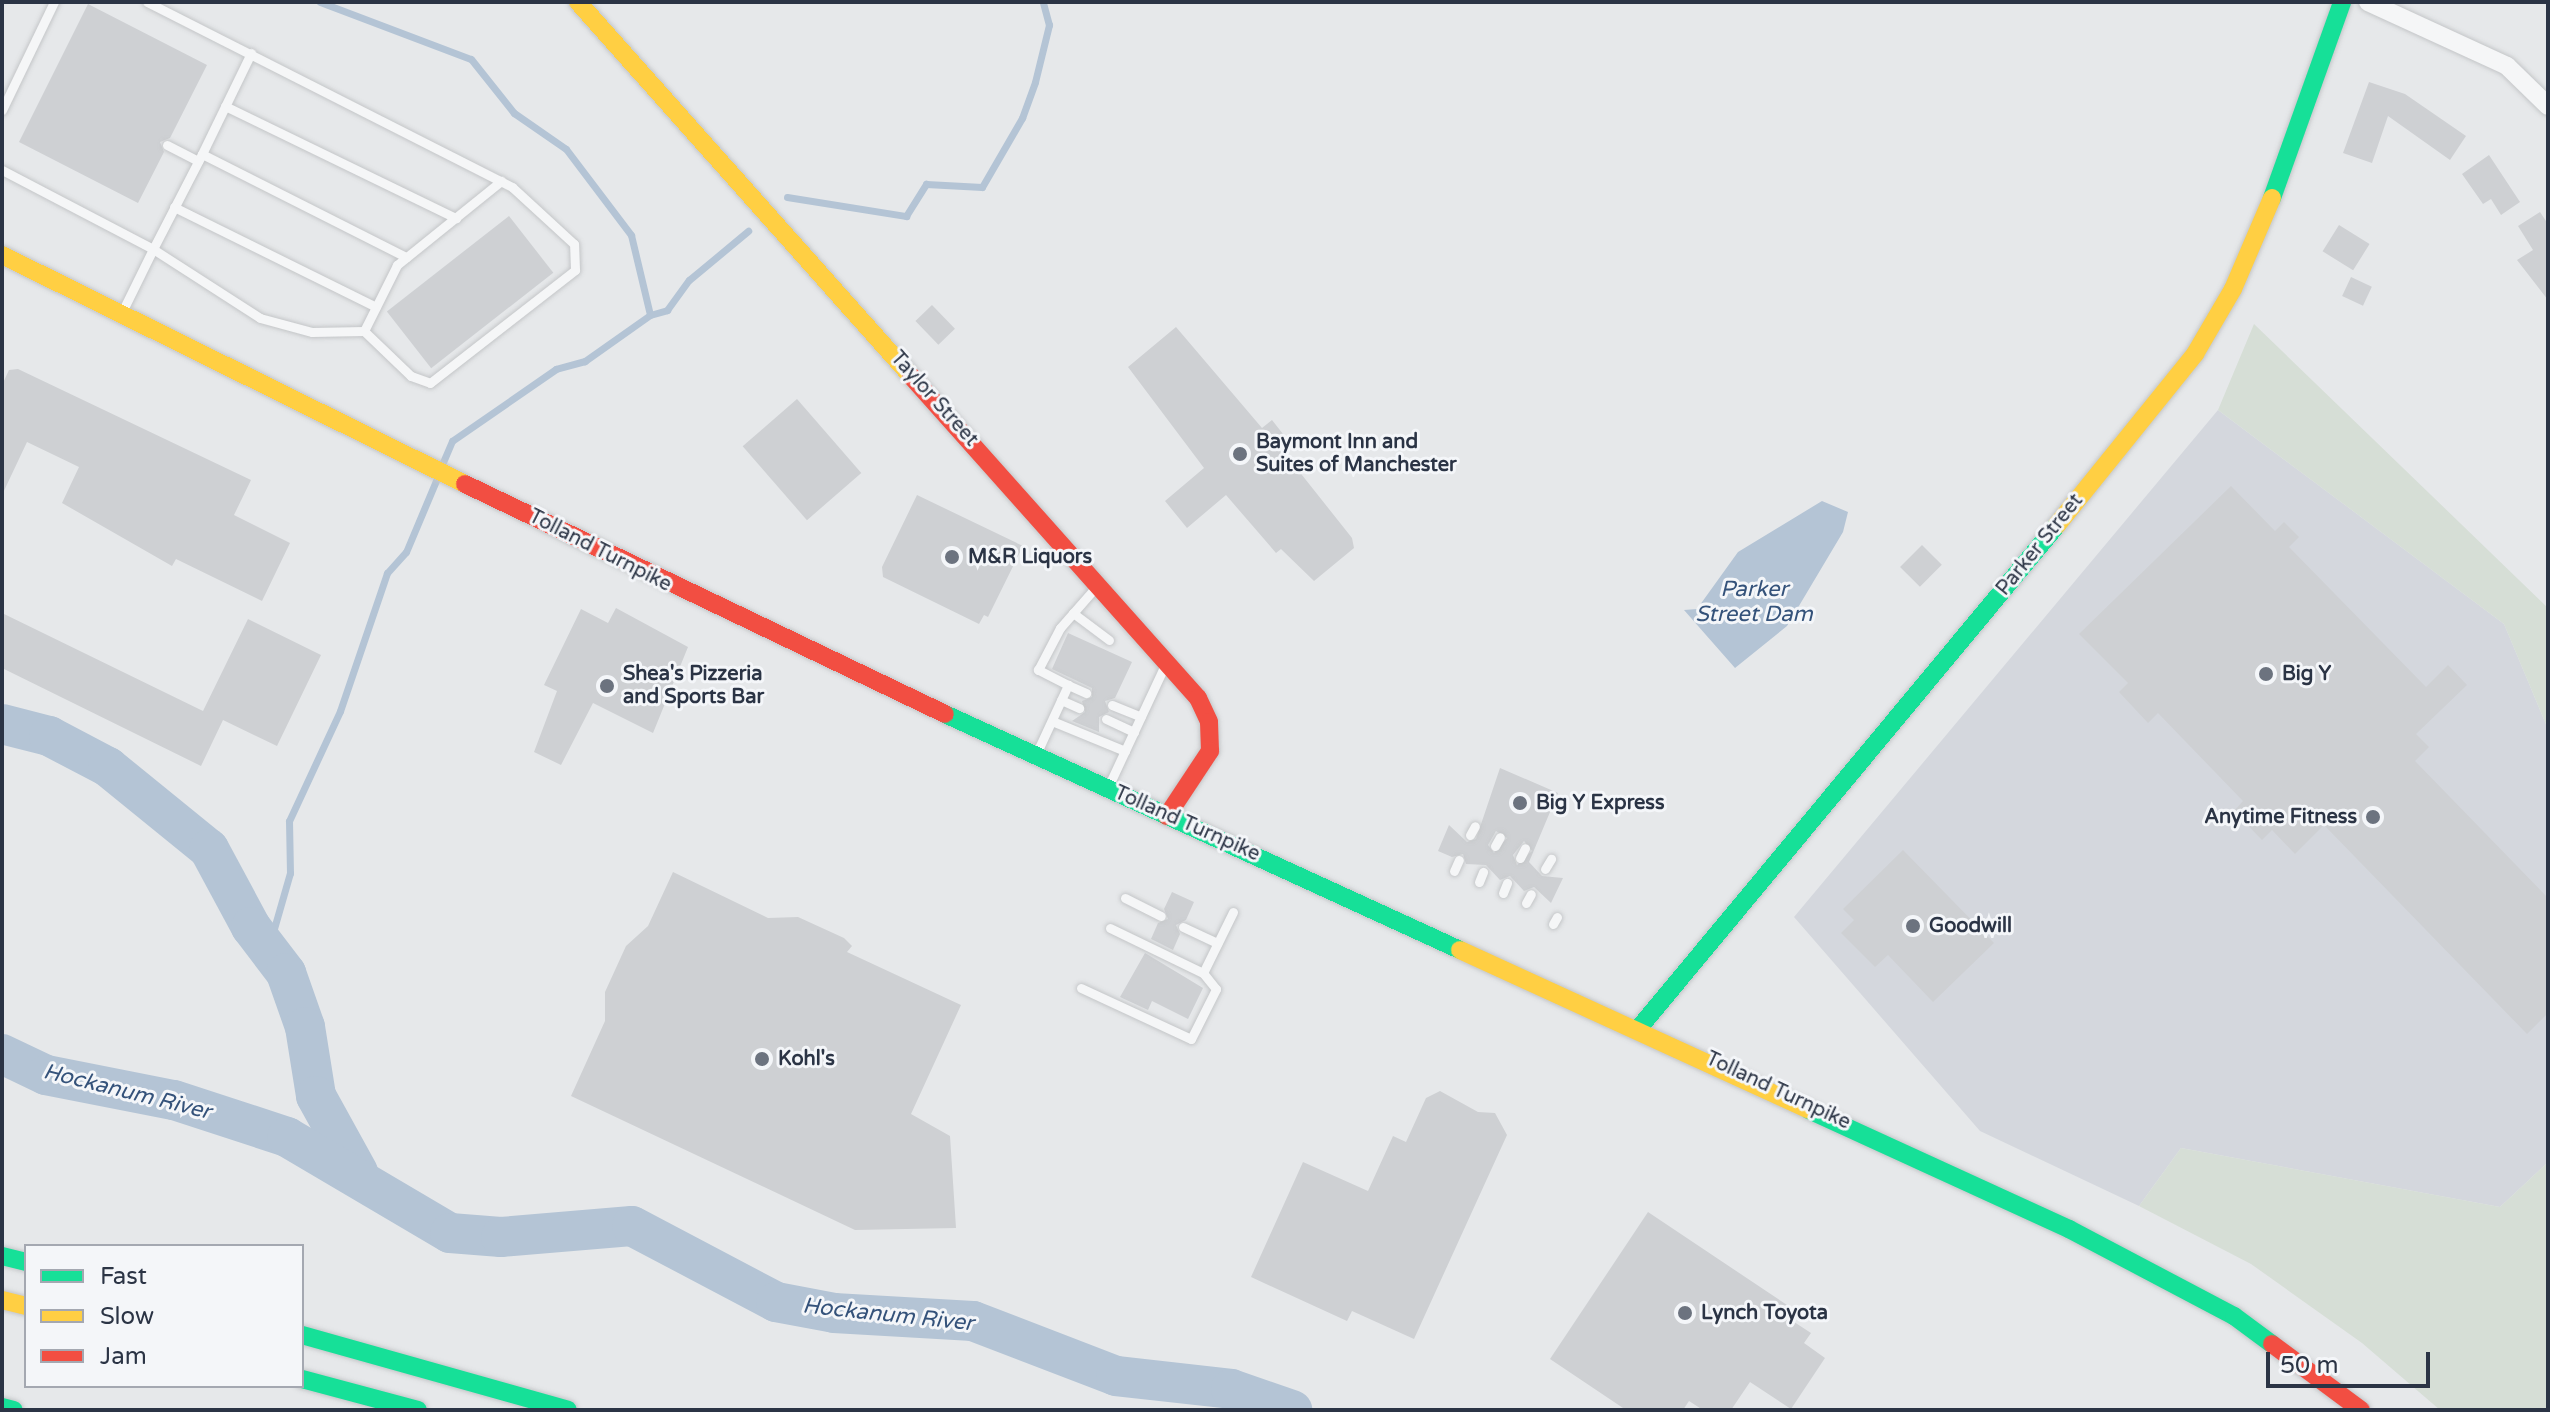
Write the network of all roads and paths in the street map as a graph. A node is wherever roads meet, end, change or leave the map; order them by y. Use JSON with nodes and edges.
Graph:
{"nodes":[{"id":1,"x":54,"y":2,"type":"edge"},
{"id":2,"x":147,"y":2,"type":"edge"},
{"id":3,"x":578,"y":2,"type":"edge"},
{"id":4,"x":2342,"y":2,"type":"edge"},
{"id":5,"x":2368,"y":2,"type":"edge"},
{"id":6,"x":251,"y":53,"type":"junction"},
{"id":7,"x":225,"y":106,"type":"junction"},
{"id":8,"x":2548,"y":106,"type":"edge"},
{"id":9,"x":2,"y":110,"type":"edge"},
{"id":10,"x":167,"y":145,"type":"dead end"},
{"id":11,"x":200,"y":157,"type":"junction"},
{"id":12,"x":2,"y":170,"type":"edge"},
{"id":13,"x":501,"y":181,"type":"junction"},
{"id":14,"x":174,"y":207,"type":"junction"},
{"id":15,"x":456,"y":218,"type":"junction"},
{"id":16,"x":153,"y":249,"type":"junction"},
{"id":17,"x":2,"y":255,"type":"edge"},
{"id":18,"x":406,"y":257,"type":"junction"},
{"id":19,"x":376,"y":307,"type":"junction"},
{"id":20,"x":122,"y":312,"type":"junction"},
{"id":21,"x":364,"y":331,"type":"junction"},
{"id":22,"x":1098,"y":584,"type":"junction"},
{"id":23,"x":1073,"y":613,"type":"junction"},
{"id":24,"x":1109,"y":640,"type":"dead end"},
{"id":25,"x":1166,"y":662,"type":"junction"},
{"id":26,"x":1068,"y":685,"type":"junction"},
{"id":27,"x":1086,"y":693,"type":"dead end"},
{"id":28,"x":1061,"y":700,"type":"junction"},
{"id":29,"x":1112,"y":705,"type":"dead end"},
{"id":30,"x":1079,"y":708,"type":"dead end"},
{"id":31,"x":1141,"y":717,"type":"junction"},
{"id":32,"x":1106,"y":719,"type":"dead end"},
{"id":33,"x":1052,"y":721,"type":"junction"},
{"id":34,"x":1134,"y":732,"type":"junction"},
{"id":35,"x":1125,"y":751,"type":"junction"},
{"id":36,"x":1035,"y":756,"type":"junction"},
{"id":37,"x":1107,"y":788,"type":"junction"},
{"id":38,"x":1167,"y":816,"type":"junction"},
{"id":39,"x":1525,"y":848,"type":"dead end"},
{"id":40,"x":1520,"y":858,"type":"dead end"},
{"id":41,"x":1551,"y":859,"type":"dead end"},
{"id":42,"x":1459,"y":860,"type":"dead end"},
{"id":43,"x":1545,"y":869,"type":"dead end"},
{"id":44,"x":1454,"y":871,"type":"dead end"},
{"id":45,"x":1483,"y":872,"type":"dead end"},
{"id":46,"x":1479,"y":882,"type":"dead end"},
{"id":47,"x":1125,"y":898,"type":"dead end"},
{"id":48,"x":1233,"y":912,"type":"dead end"},
{"id":49,"x":1161,"y":916,"type":"dead end"},
{"id":50,"x":1183,"y":927,"type":"dead end"},
{"id":51,"x":1110,"y":928,"type":"dead end"},
{"id":52,"x":1218,"y":943,"type":"junction"},
{"id":53,"x":1203,"y":973,"type":"junction"},
{"id":54,"x":1081,"y":988,"type":"dead end"},
{"id":55,"x":1639,"y":1028,"type":"junction"},
{"id":56,"x":2,"y":1256,"type":"edge"},
{"id":57,"x":24,"y":1262,"type":"edge"},
{"id":58,"x":2,"y":1300,"type":"edge"},
{"id":59,"x":24,"y":1306,"type":"edge"},
{"id":60,"x":304,"y":1336,"type":"edge"},
{"id":61,"x":304,"y":1380,"type":"edge"},
{"id":62,"x":2,"y":1407,"type":"edge"},
{"id":63,"x":14,"y":1410,"type":"edge"},
{"id":64,"x":418,"y":1410,"type":"edge"},
{"id":65,"x":568,"y":1410,"type":"edge"},
{"id":66,"x":2361,"y":1410,"type":"edge"}],
"edges":[{"from":1,"to":9,"type":"lane"},
{"from":2,"to":6,"type":"lane"},
{"from":3,"to":22,"type":"main road","name":"Taylor Street"},
{"from":4,"to":55,"type":"main road","name":"Parker Street"},
{"from":5,"to":8,"type":"street"},
{"from":6,"to":7,"type":"lane"},
{"from":6,"to":13,"type":"lane"},
{"from":7,"to":11,"type":"lane"},
{"from":7,"to":15,"type":"lane"},
{"from":10,"to":11,"type":"lane"},
{"from":11,"to":14,"type":"lane"},
{"from":11,"to":18,"type":"lane"},
{"from":12,"to":16,"type":"lane"},
{"from":13,"to":15,"type":"lane"},
{"from":13,"to":21,"type":"lane"},
{"from":14,"to":16,"type":"lane"},
{"from":14,"to":19,"type":"lane"},
{"from":15,"to":18,"type":"lane"},
{"from":16,"to":20,"type":"lane"},
{"from":16,"to":21,"type":"lane"},
{"from":17,"to":20,"type":"main road","name":"Tolland Turnpike"},
{"from":18,"to":19,"type":"lane"},
{"from":19,"to":21,"type":"lane"},
{"from":20,"to":36,"type":"main road","name":"Tolland Turnpike"},
{"from":22,"to":23,"type":"lane"},
{"from":22,"to":25,"type":"main road","name":"Taylor Street"},
{"from":23,"to":24,"type":"lane"},
{"from":23,"to":26,"type":"lane"},
{"from":25,"to":31,"type":"lane"},
{"from":25,"to":38,"type":"main road","name":"Taylor Street"},
{"from":26,"to":27,"type":"lane"},
{"from":26,"to":28,"type":"lane"},
{"from":28,"to":30,"type":"lane"},
{"from":28,"to":33,"type":"lane"},
{"from":29,"to":31,"type":"lane"},
{"from":31,"to":34,"type":"lane"},
{"from":32,"to":34,"type":"lane"},
{"from":33,"to":35,"type":"lane"},
{"from":33,"to":36,"type":"lane"},
{"from":34,"to":35,"type":"lane"},
{"from":35,"to":37,"type":"lane"},
{"from":36,"to":37,"type":"main road","name":"Tolland Turnpike"},
{"from":37,"to":38,"type":"main road","name":"Tolland Turnpike"},
{"from":38,"to":55,"type":"main road","name":"Tolland Turnpike"},
{"from":39,"to":40,"type":"lane"},
{"from":41,"to":43,"type":"lane"},
{"from":42,"to":44,"type":"lane"},
{"from":45,"to":46,"type":"lane"},
{"from":47,"to":49,"type":"lane"},
{"from":48,"to":52,"type":"lane"},
{"from":50,"to":52,"type":"lane"},
{"from":51,"to":53,"type":"lane"},
{"from":52,"to":53,"type":"lane"},
{"from":53,"to":54,"type":"lane"},
{"from":55,"to":66,"type":"main road","name":"Tolland Turnpike"},
{"from":56,"to":57,"type":"main road"},
{"from":58,"to":59,"type":"main road"},
{"from":60,"to":65,"type":"main road"},
{"from":61,"to":64,"type":"main road"},
{"from":62,"to":63,"type":"main road"}]}
